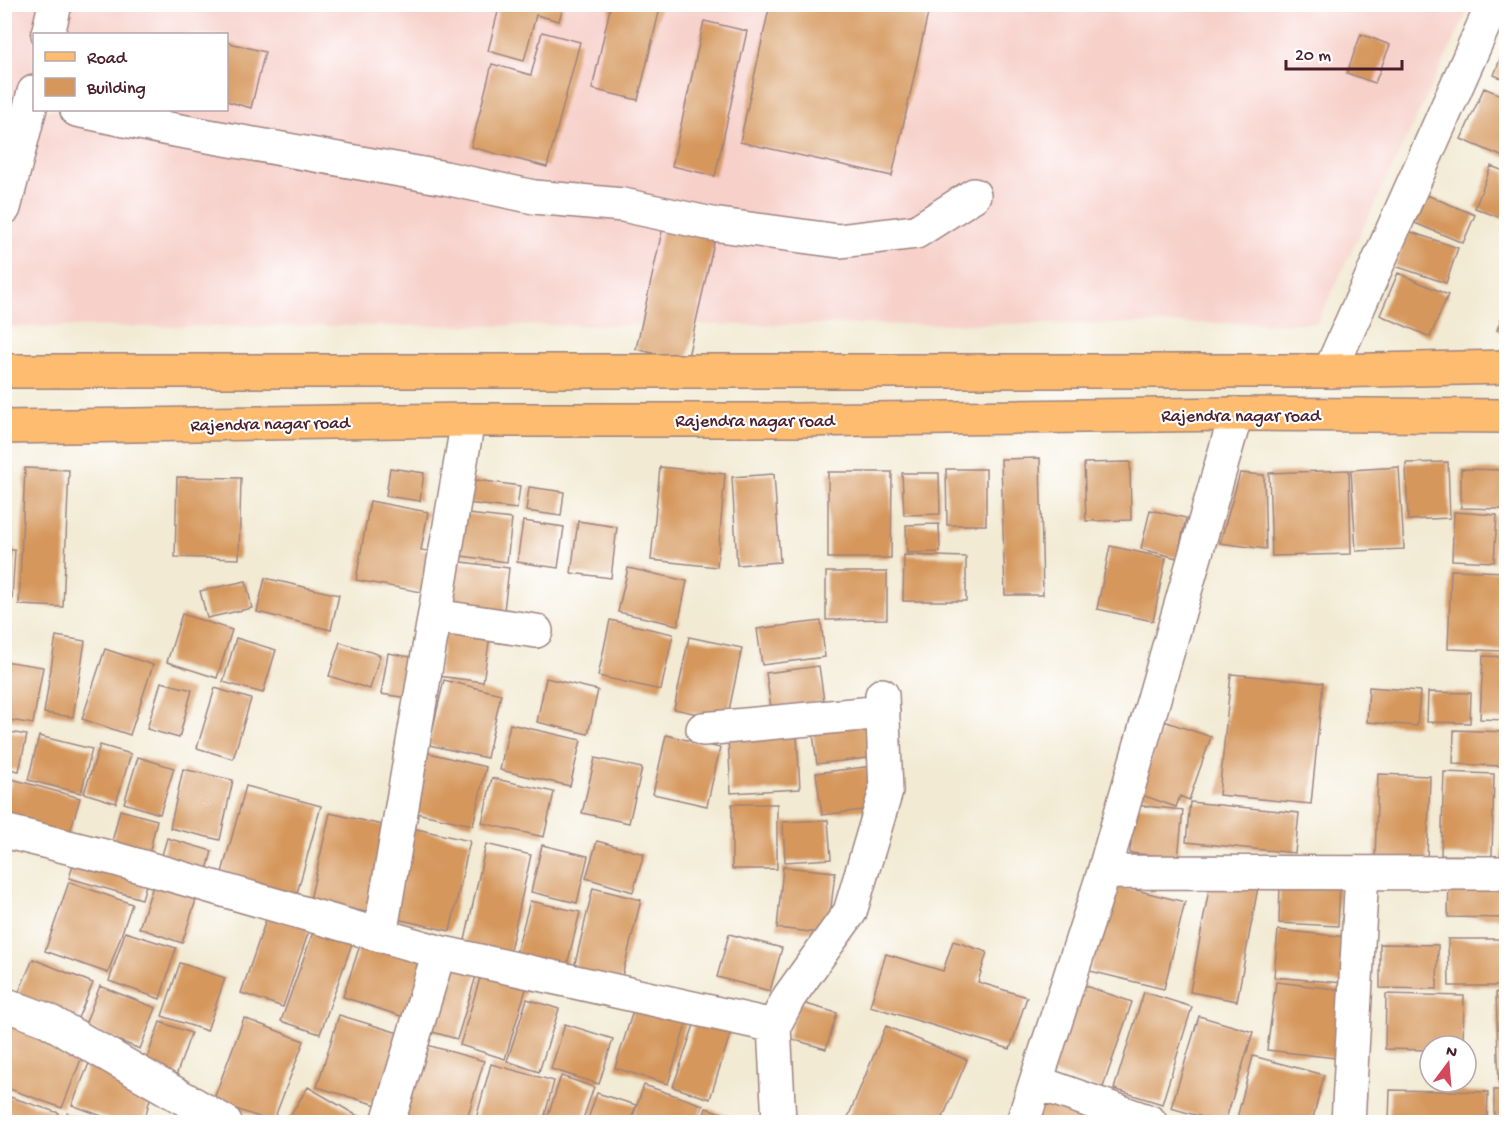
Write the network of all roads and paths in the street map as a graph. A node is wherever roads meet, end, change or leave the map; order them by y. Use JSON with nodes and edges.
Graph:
{"nodes":[{"id":1,"x":55,"y":4,"type":"edge"},
{"id":2,"x":1493,"y":4,"type":"edge"},
{"id":3,"x":48,"y":33,"type":"edge"},
{"id":4,"x":33,"y":101,"type":"edge"},
{"id":5,"x":82,"y":111,"type":"edge"},
{"id":6,"x":974,"y":195,"type":"dead end"},
{"id":7,"x":4,"y":208,"type":"edge"},
{"id":8,"x":1506,"y":367,"type":"edge"},
{"id":9,"x":4,"y":371,"type":"edge"},
{"id":10,"x":1330,"y":371,"type":"junction"},
{"id":11,"x":1236,"y":414,"type":"junction"},
{"id":12,"x":1506,"y":416,"type":"edge"},
{"id":13,"x":468,"y":420,"type":"junction"},
{"id":14,"x":4,"y":428,"type":"edge"},
{"id":15,"x":435,"y":615,"type":"junction"},
{"id":16,"x":536,"y":631,"type":"dead end"},
{"id":17,"x":703,"y":729,"type":"dead end"},
{"id":18,"x":4,"y":831,"type":"edge"},
{"id":19,"x":1104,"y":872,"type":"junction"},
{"id":20,"x":1506,"y":873,"type":"edge"},
{"id":21,"x":1362,"y":874,"type":"junction"},
{"id":22,"x":380,"y":935,"type":"junction"},
{"id":23,"x":439,"y":951,"type":"junction"},
{"id":24,"x":4,"y":1004,"type":"edge"},
{"id":25,"x":774,"y":1026,"type":"junction"},
{"id":26,"x":1036,"y":1082,"type":"junction"},
{"id":27,"x":392,"y":1121,"type":"edge"},
{"id":28,"x":225,"y":1122,"type":"edge"},
{"id":29,"x":779,"y":1122,"type":"edge"},
{"id":30,"x":1023,"y":1122,"type":"edge"},
{"id":31,"x":1150,"y":1122,"type":"edge"},
{"id":32,"x":1348,"y":1122,"type":"edge"}],
"edges":[{"from":1,"to":3,"type":"street"},
{"from":2,"to":10,"type":"street"},
{"from":4,"to":7,"type":"street"},
{"from":5,"to":6,"type":"street"},
{"from":8,"to":10,"type":"main road"},
{"from":9,"to":10,"type":"main road"},
{"from":11,"to":12,"type":"main road","name":"Rajendra nagar road"},
{"from":11,"to":13,"type":"main road","name":"Rajendra nagar road"},
{"from":11,"to":19,"type":"street"},
{"from":13,"to":14,"type":"main road","name":"Rajendra nagar road"},
{"from":13,"to":15,"type":"street"},
{"from":15,"to":16,"type":"street"},
{"from":15,"to":22,"type":"street"},
{"from":17,"to":25,"type":"street"},
{"from":18,"to":22,"type":"street"},
{"from":19,"to":21,"type":"street"},
{"from":19,"to":26,"type":"street"},
{"from":20,"to":21,"type":"street"},
{"from":21,"to":32,"type":"street"},
{"from":22,"to":23,"type":"street"},
{"from":23,"to":25,"type":"street"},
{"from":23,"to":27,"type":"street"},
{"from":24,"to":28,"type":"street"},
{"from":25,"to":29,"type":"street"},
{"from":26,"to":30,"type":"street"},
{"from":26,"to":31,"type":"street"}]}
